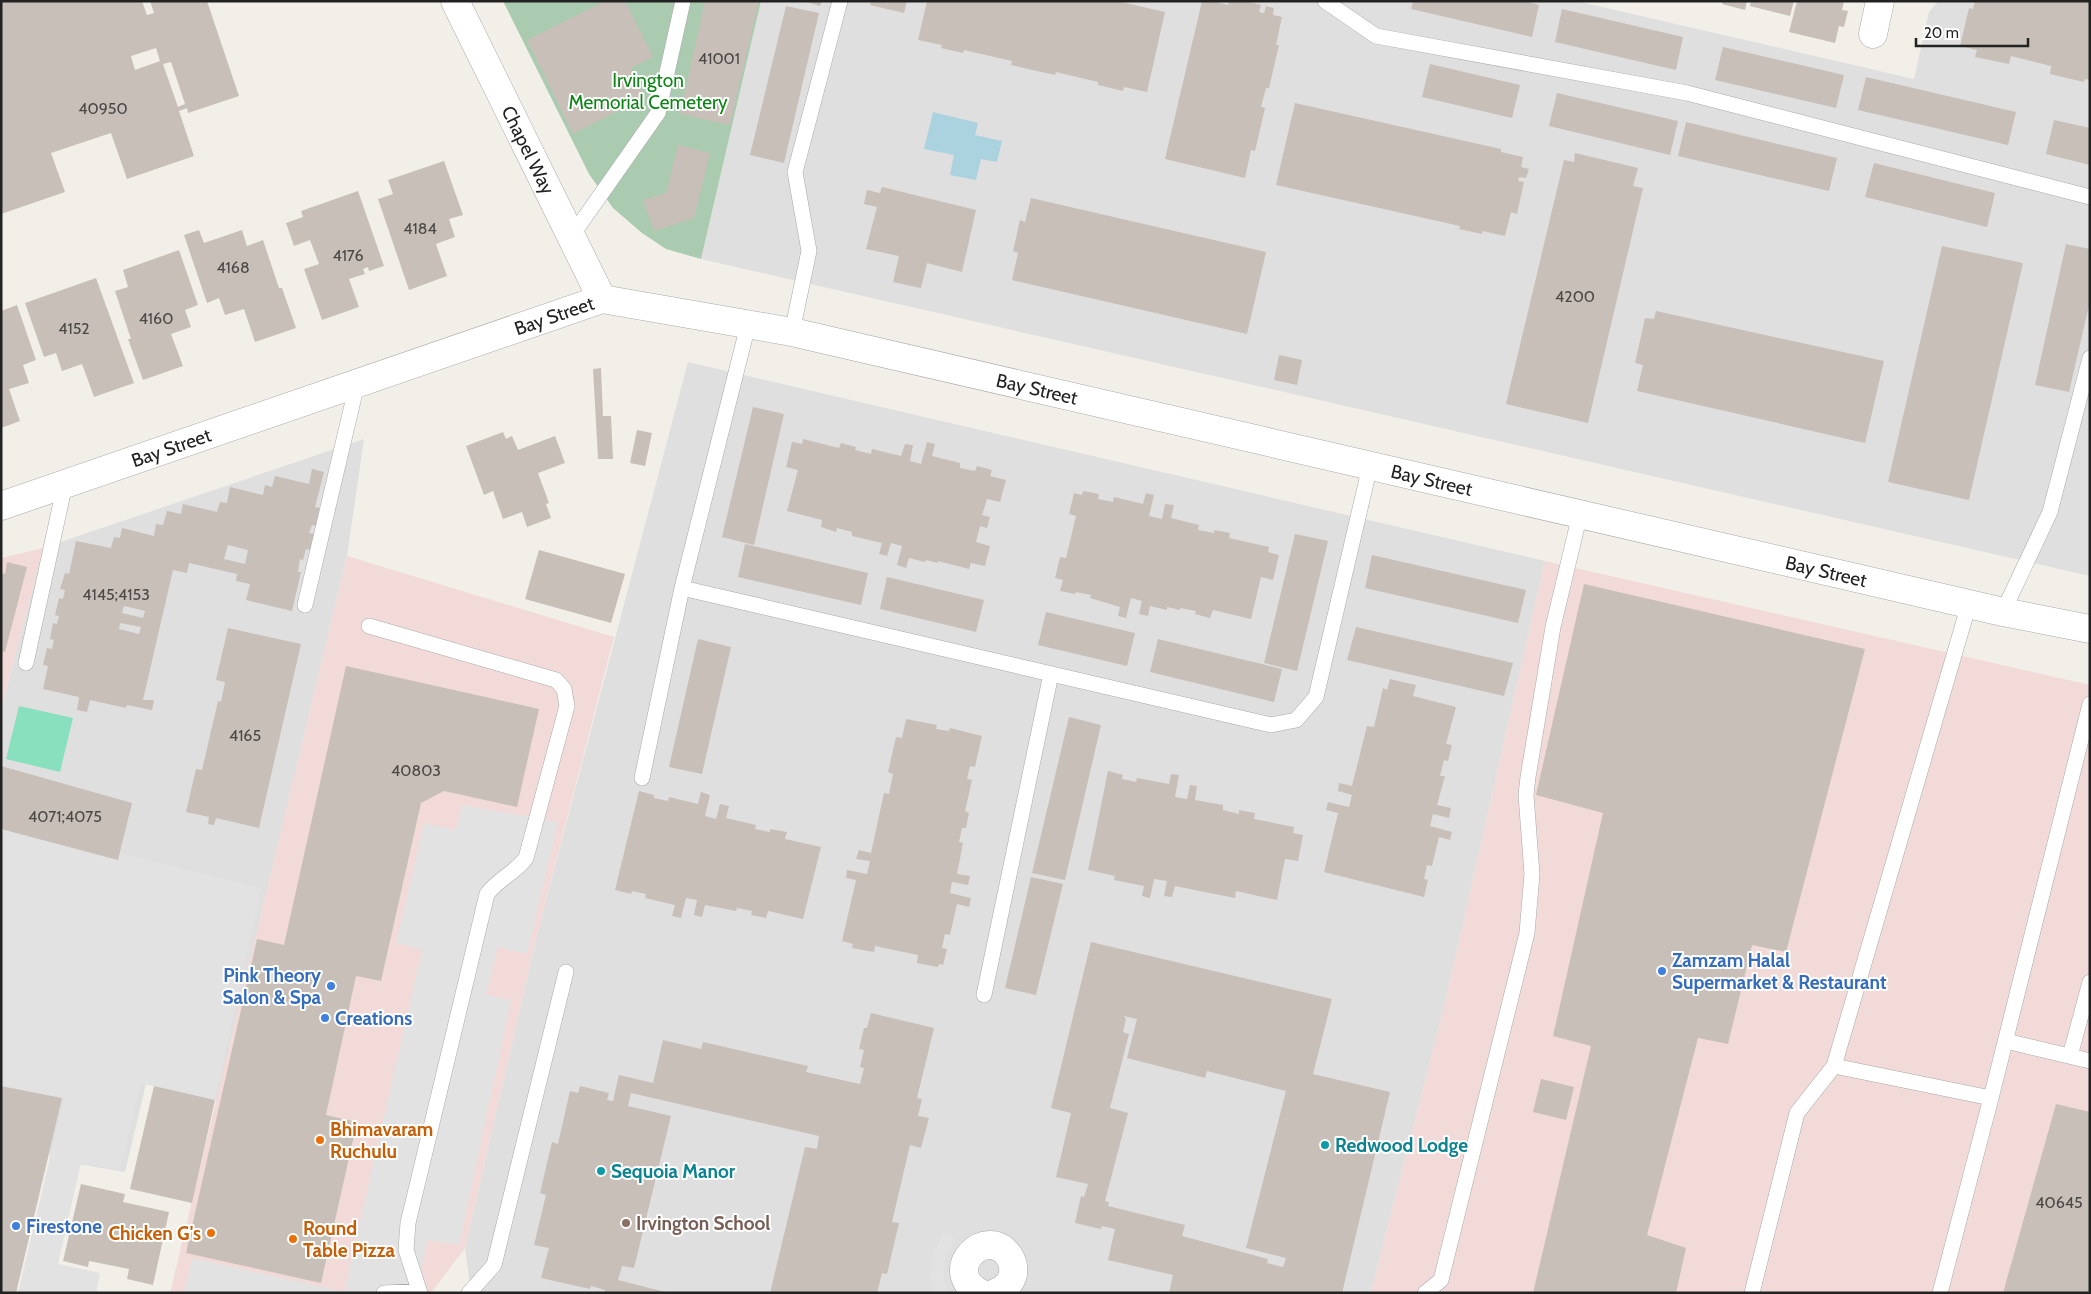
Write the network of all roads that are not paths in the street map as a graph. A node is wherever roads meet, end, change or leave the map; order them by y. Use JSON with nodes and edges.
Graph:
{"nodes":[{"id":1,"x":456,"y":1,"type":"edge"},
{"id":2,"x":683,"y":1,"type":"edge"},
{"id":3,"x":840,"y":1,"type":"edge"},
{"id":4,"x":1325,"y":1,"type":"edge"},
{"id":5,"x":1880,"y":1,"type":"edge"},
{"id":6,"x":1873,"y":34,"type":"dead end"},
{"id":7,"x":2090,"y":197,"type":"edge"},
{"id":8,"x":571,"y":237,"type":"junction"},
{"id":9,"x":602,"y":299,"type":"junction"},
{"id":10,"x":748,"y":325,"type":"junction"},
{"id":11,"x":792,"y":332,"type":"junction"},
{"id":12,"x":2090,"y":358,"type":"edge"},
{"id":13,"x":357,"y":384,"type":"junction"},
{"id":14,"x":1370,"y":466,"type":"junction"},
{"id":15,"x":65,"y":484,"type":"junction"},
{"id":16,"x":1,"y":506,"type":"edge"},
{"id":17,"x":1580,"y":514,"type":"junction"},
{"id":18,"x":682,"y":588,"type":"junction"},
{"id":19,"x":1969,"y":604,"type":"junction"},
{"id":20,"x":305,"y":605,"type":"dead end"},
{"id":21,"x":2003,"y":612,"type":"junction"},
{"id":22,"x":369,"y":626,"type":"dead end"},
{"id":23,"x":2090,"y":629,"type":"edge"},
{"id":24,"x":26,"y":663,"type":"dead end"},
{"id":25,"x":1051,"y":674,"type":"junction"},
{"id":26,"x":2090,"y":704,"type":"edge"},
{"id":27,"x":642,"y":778,"type":"dead end"},
{"id":28,"x":566,"y":972,"type":"dead end"},
{"id":29,"x":2090,"y":982,"type":"edge"},
{"id":30,"x":984,"y":995,"type":"dead end"},
{"id":31,"x":2006,"y":1041,"type":"junction"},
{"id":32,"x":2070,"y":1056,"type":"junction"},
{"id":33,"x":2090,"y":1061,"type":"edge"},
{"id":34,"x":1834,"y":1066,"type":"junction"},
{"id":35,"x":1992,"y":1098,"type":"junction"},
{"id":36,"x":420,"y":1292,"type":"edge"},
{"id":37,"x":384,"y":1293,"type":"edge"},
{"id":38,"x":469,"y":1293,"type":"edge"},
{"id":39,"x":980,"y":1293,"type":"edge"},
{"id":40,"x":995,"y":1293,"type":"edge"},
{"id":41,"x":1426,"y":1293,"type":"edge"},
{"id":42,"x":1752,"y":1293,"type":"edge"},
{"id":43,"x":1940,"y":1293,"type":"edge"}],
"edges":[{"from":1,"to":8,"type":"street","name":"Chapel Way"},
{"from":2,"to":8,"type":"lane"},
{"from":3,"to":11,"type":"lane"},
{"from":4,"to":7,"type":"lane"},
{"from":5,"to":6,"type":"street"},
{"from":8,"to":9,"type":"street","name":"Chapel Way"},
{"from":9,"to":10,"type":"street","name":"Bay Street"},
{"from":9,"to":13,"type":"street","name":"Bay Street"},
{"from":10,"to":11,"type":"street","name":"Bay Street"},
{"from":10,"to":18,"type":"lane"},
{"from":11,"to":14,"type":"street","name":"Bay Street"},
{"from":12,"to":21,"type":"lane"},
{"from":13,"to":15,"type":"street","name":"Bay Street"},
{"from":13,"to":20,"type":"lane"},
{"from":14,"to":17,"type":"street","name":"Bay Street"},
{"from":14,"to":25,"type":"lane"},
{"from":15,"to":16,"type":"street","name":"Bay Street"},
{"from":15,"to":24,"type":"lane"},
{"from":17,"to":19,"type":"street","name":"Bay Street"},
{"from":17,"to":41,"type":"lane"},
{"from":18,"to":25,"type":"lane"},
{"from":18,"to":27,"type":"lane"},
{"from":19,"to":21,"type":"street","name":"Bay Street"},
{"from":19,"to":34,"type":"lane"},
{"from":21,"to":23,"type":"street","name":"Bay Street"},
{"from":22,"to":36,"type":"lane"},
{"from":25,"to":30,"type":"lane"},
{"from":26,"to":31,"type":"lane"},
{"from":28,"to":38,"type":"lane"},
{"from":29,"to":32,"type":"lane"},
{"from":31,"to":32,"type":"lane"},
{"from":31,"to":35,"type":"lane"},
{"from":32,"to":33,"type":"lane"},
{"from":34,"to":35,"type":"lane"},
{"from":34,"to":42,"type":"lane"},
{"from":35,"to":43,"type":"lane"},
{"from":36,"to":37,"type":"lane"},
{"from":39,"to":40,"type":"street"}]}
